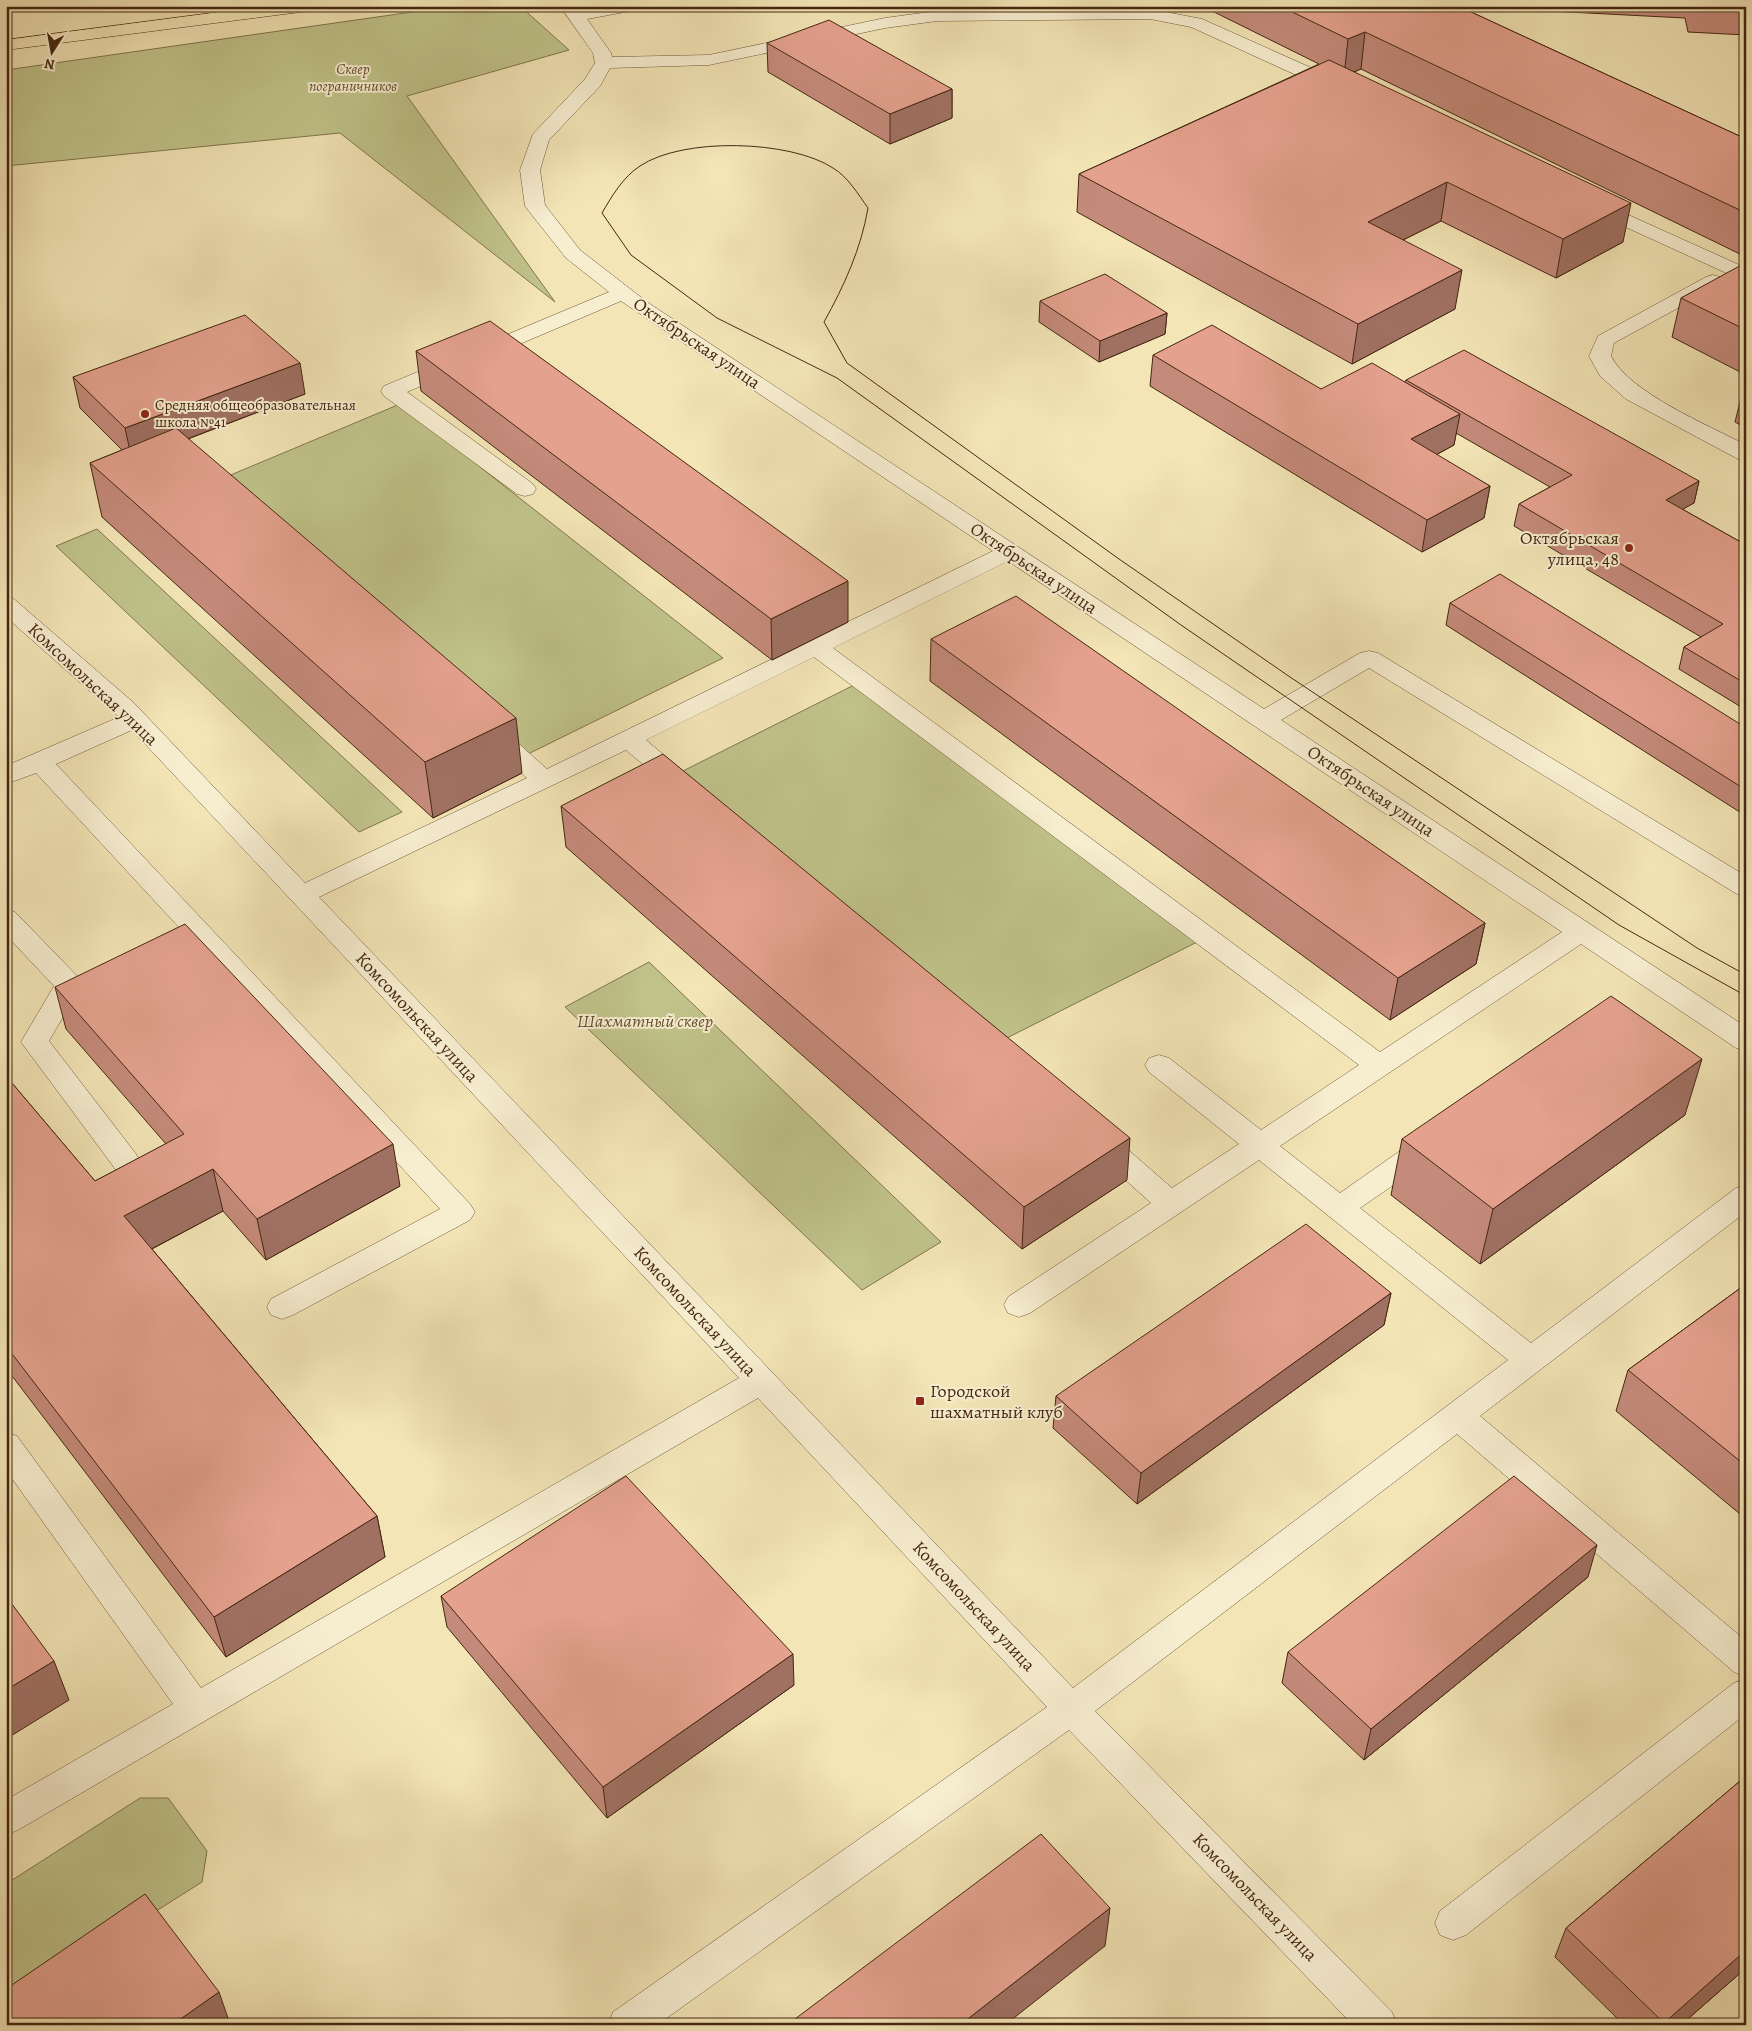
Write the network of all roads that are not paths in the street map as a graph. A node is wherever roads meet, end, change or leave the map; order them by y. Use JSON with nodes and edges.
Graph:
{"nodes":[{"id":1,"x":308,"y":6,"type":"edge"},
{"id":2,"x":630,"y":6,"type":"edge"},
{"id":3,"x":572,"y":11,"type":"edge"},
{"id":4,"x":6,"y":45,"type":"edge"},
{"id":5,"x":604,"y":63,"type":"junction"},
{"id":6,"x":1355,"y":94,"type":"edge"},
{"id":7,"x":1580,"y":199,"type":"edge"},
{"id":8,"x":1740,"y":273,"type":"edge"},
{"id":9,"x":623,"y":293,"type":"junction"},
{"id":10,"x":1746,"y":454,"type":"edge"},
{"id":11,"x":525,"y":489,"type":"dead end"},
{"id":12,"x":1010,"y":552,"type":"junction"},
{"id":13,"x":6,"y":604,"type":"edge"},
{"id":14,"x":816,"y":647,"type":"junction"},
{"id":15,"x":135,"y":719,"type":"junction"},
{"id":16,"x":1264,"y":720,"type":"junction"},
{"id":17,"x":478,"y":722,"type":"edge"},
{"id":18,"x":629,"y":739,"type":"junction"},
{"id":19,"x":39,"y":761,"type":"junction"},
{"id":20,"x":6,"y":776,"type":"edge"},
{"id":21,"x":545,"y":780,"type":"junction"},
{"id":22,"x":697,"y":796,"type":"edge"},
{"id":23,"x":1746,"y":888,"type":"edge"},
{"id":24,"x":302,"y":895,"type":"junction"},
{"id":25,"x":6,"y":918,"type":"edge"},
{"id":26,"x":1582,"y":931,"type":"junction"},
{"id":27,"x":1746,"y":1041,"type":"edge"},
{"id":28,"x":1159,"y":1065,"type":"dead end"},
{"id":29,"x":1380,"y":1066,"type":"junction"},
{"id":30,"x":1085,"y":1127,"type":"edge"},
{"id":31,"x":1446,"y":1134,"type":"edge"},
{"id":32,"x":1261,"y":1145,"type":"junction"},
{"id":33,"x":126,"y":1162,"type":"edge"},
{"id":34,"x":1746,"y":1196,"type":"edge"},
{"id":35,"x":1172,"y":1205,"type":"junction"},
{"id":36,"x":1339,"y":1208,"type":"junction"},
{"id":37,"x":1019,"y":1305,"type":"dead end"},
{"id":38,"x":282,"y":1307,"type":"dead end"},
{"id":39,"x":1530,"y":1360,"type":"junction"},
{"id":40,"x":761,"y":1381,"type":"junction"},
{"id":41,"x":1457,"y":1415,"type":"junction"},
{"id":42,"x":10,"y":1456,"type":"edge"},
{"id":43,"x":1746,"y":1662,"type":"edge"},
{"id":44,"x":1746,"y":1694,"type":"edge"},
{"id":45,"x":196,"y":1709,"type":"junction"},
{"id":46,"x":1072,"y":1709,"type":"junction"},
{"id":47,"x":6,"y":1819,"type":"edge"},
{"id":48,"x":1453,"y":1923,"type":"dead end"},
{"id":49,"x":626,"y":2025,"type":"edge"},
{"id":50,"x":1379,"y":2025,"type":"edge"}],
"edges":[{"from":1,"to":4,"type":"main road"},
{"from":2,"to":3,"type":"street"},
{"from":3,"to":5,"type":"street"},
{"from":5,"to":6,"type":"street"},
{"from":5,"to":9,"type":"street","name":"Октябрьская улица"},
{"from":7,"to":8,"type":"street"},
{"from":8,"to":10,"type":"street"},
{"from":9,"to":11,"type":"street"},
{"from":9,"to":12,"type":"street","name":"Октябрьская улица"},
{"from":12,"to":14,"type":"street"},
{"from":12,"to":16,"type":"street","name":"Октябрьская улица"},
{"from":13,"to":15,"type":"street","name":"Комсомольская улица"},
{"from":14,"to":18,"type":"street"},
{"from":14,"to":29,"type":"street"},
{"from":15,"to":19,"type":"street"},
{"from":15,"to":24,"type":"street","name":"Комсомольская улица"},
{"from":16,"to":23,"type":"street"},
{"from":16,"to":26,"type":"street","name":"Октябрьская улица"},
{"from":17,"to":21,"type":"street"},
{"from":18,"to":21,"type":"street"},
{"from":18,"to":22,"type":"street"},
{"from":19,"to":20,"type":"street"},
{"from":19,"to":38,"type":"street"},
{"from":21,"to":24,"type":"street"},
{"from":24,"to":40,"type":"street","name":"Комсомольская улица"},
{"from":25,"to":33,"type":"street"},
{"from":26,"to":27,"type":"street","name":"Октябрьская улица"},
{"from":26,"to":29,"type":"street"},
{"from":28,"to":32,"type":"street"},
{"from":29,"to":32,"type":"street"},
{"from":30,"to":35,"type":"street"},
{"from":31,"to":36,"type":"street"},
{"from":32,"to":35,"type":"street"},
{"from":32,"to":36,"type":"street"},
{"from":34,"to":39,"type":"street"},
{"from":35,"to":37,"type":"street"},
{"from":36,"to":39,"type":"street"},
{"from":39,"to":41,"type":"street"},
{"from":40,"to":45,"type":"street"},
{"from":40,"to":46,"type":"street","name":"Комсомольская улица"},
{"from":41,"to":43,"type":"street"},
{"from":41,"to":46,"type":"street"},
{"from":42,"to":45,"type":"street"},
{"from":44,"to":48,"type":"street"},
{"from":45,"to":47,"type":"street"},
{"from":46,"to":49,"type":"street"},
{"from":46,"to":50,"type":"street","name":"Комсомольская улица"}]}
